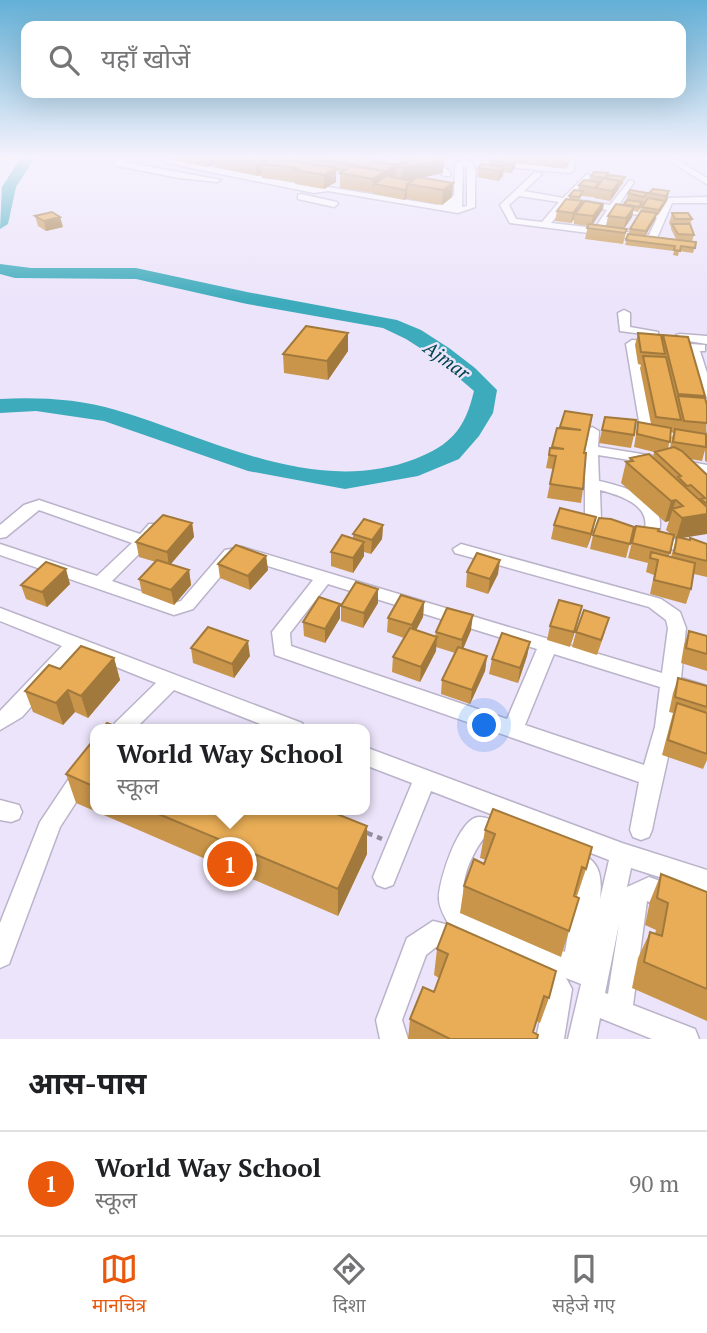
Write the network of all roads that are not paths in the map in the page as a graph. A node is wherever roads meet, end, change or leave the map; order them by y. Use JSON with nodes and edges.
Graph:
{"nodes":[{"id":1,"x":428,"y":205,"type":"edge"},
{"id":2,"x":443,"y":205,"type":"edge"},
{"id":3,"x":458,"y":205,"type":"edge"},
{"id":4,"x":470,"y":205,"type":"edge"},
{"id":5,"x":504,"y":205,"type":"edge"},
{"id":6,"x":560,"y":205,"type":"edge"},
{"id":7,"x":596,"y":205,"type":"edge"},
{"id":8,"x":613,"y":205,"type":"edge"},
{"id":9,"x":667,"y":205,"type":"edge"},
{"id":10,"x":440,"y":208,"type":"junction"},
{"id":11,"x":611,"y":208,"type":"junction"},
{"id":12,"x":458,"y":210,"type":"junction"},
{"id":13,"x":662,"y":216,"type":"junction"},
{"id":14,"x":544,"y":225,"type":"junction"},
{"id":15,"x":597,"y":232,"type":"junction"},
{"id":16,"x":624,"y":313,"type":"dead end"},
{"id":17,"x":707,"y":340,"type":"edge"},
{"id":18,"x":693,"y":347,"type":"junction"},
{"id":19,"x":707,"y":348,"type":"edge"},
{"id":20,"x":707,"y":393,"type":"edge"},
{"id":21,"x":592,"y":431,"type":"edge"},
{"id":22,"x":707,"y":438,"type":"edge"},
{"id":23,"x":591,"y":450,"type":"junction"},
{"id":24,"x":703,"y":473,"type":"edge"},
{"id":25,"x":592,"y":484,"type":"junction"},
{"id":26,"x":156,"y":526,"type":"edge"},
{"id":27,"x":2,"y":527,"type":"edge"},
{"id":28,"x":649,"y":539,"type":"junction"},
{"id":29,"x":143,"y":541,"type":"junction"},
{"id":30,"x":0,"y":549,"type":"edge"},
{"id":31,"x":461,"y":550,"type":"dead end"},
{"id":32,"x":707,"y":553,"type":"edge"},
{"id":33,"x":325,"y":577,"type":"junction"},
{"id":34,"x":99,"y":584,"type":"junction"},
{"id":35,"x":0,"y":614,"type":"edge"},
{"id":36,"x":76,"y":643,"type":"junction"},
{"id":37,"x":548,"y":645,"type":"junction"},
{"id":38,"x":169,"y":682,"type":"junction"},
{"id":39,"x":669,"y":682,"type":"junction"},
{"id":40,"x":707,"y":694,"type":"edge"},
{"id":41,"x":0,"y":722,"type":"edge"},
{"id":42,"x":127,"y":724,"type":"edge"},
{"id":43,"x":282,"y":724,"type":"edge"},
{"id":44,"x":513,"y":729,"type":"junction"},
{"id":45,"x":370,"y":758,"type":"edge"},
{"id":46,"x":90,"y":764,"type":"edge"},
{"id":47,"x":651,"y":777,"type":"junction"},
{"id":48,"x":425,"y":778,"type":"junction"},
{"id":49,"x":640,"y":830,"type":"dead end"},
{"id":50,"x":622,"y":854,"type":"junction"},
{"id":51,"x":385,"y":877,"type":"dead end"},
{"id":52,"x":707,"y":881,"type":"edge"},
{"id":53,"x":707,"y":910,"type":"edge"},
{"id":54,"x":0,"y":955,"type":"edge"},
{"id":55,"x":586,"y":982,"type":"junction"},
{"id":56,"x":619,"y":1012,"type":"junction"},
{"id":57,"x":394,"y":1039,"type":"edge"},
{"id":58,"x":550,"y":1039,"type":"edge"},
{"id":59,"x":582,"y":1039,"type":"edge"},
{"id":60,"x":685,"y":1039,"type":"edge"}],
"edges":[{"from":1,"to":10,"type":"street"},
{"from":2,"to":10,"type":"street"},
{"from":3,"to":12,"type":"street"},
{"from":4,"to":12,"type":"street"},
{"from":5,"to":14,"type":"street"},
{"from":6,"to":14,"type":"street"},
{"from":7,"to":11,"type":"street"},
{"from":8,"to":11,"type":"street"},
{"from":9,"to":13,"type":"street"},
{"from":10,"to":12,"type":"street"},
{"from":11,"to":13,"type":"street"},
{"from":11,"to":15,"type":"street"},
{"from":13,"to":15,"type":"street"},
{"from":14,"to":15,"type":"street"},
{"from":16,"to":17,"type":"street"},
{"from":18,"to":19,"type":"street"},
{"from":18,"to":20,"type":"street"},
{"from":18,"to":22,"type":"street"},
{"from":21,"to":23,"type":"street"},
{"from":23,"to":24,"type":"street"},
{"from":23,"to":25,"type":"street"},
{"from":25,"to":28,"type":"street"},
{"from":25,"to":28,"type":"street"},
{"from":26,"to":29,"type":"street"},
{"from":27,"to":29,"type":"street"},
{"from":28,"to":32,"type":"street"},
{"from":29,"to":34,"type":"street"},
{"from":30,"to":34,"type":"street"},
{"from":31,"to":39,"type":"street"},
{"from":33,"to":34,"type":"street"},
{"from":33,"to":37,"type":"street"},
{"from":33,"to":44,"type":"street"},
{"from":35,"to":36,"type":"street"},
{"from":36,"to":38,"type":"street"},
{"from":36,"to":41,"type":"street"},
{"from":37,"to":39,"type":"street"},
{"from":37,"to":44,"type":"street"},
{"from":38,"to":42,"type":"street"},
{"from":38,"to":43,"type":"street"},
{"from":39,"to":40,"type":"street"},
{"from":39,"to":47,"type":"street"},
{"from":44,"to":47,"type":"street"},
{"from":45,"to":48,"type":"street"},
{"from":46,"to":54,"type":"street"},
{"from":47,"to":49,"type":"street"},
{"from":48,"to":50,"type":"street"},
{"from":48,"to":51,"type":"street"},
{"from":50,"to":52,"type":"street"},
{"from":50,"to":55,"type":"street"},
{"from":53,"to":56,"type":"street"},
{"from":55,"to":55,"type":"street"},
{"from":55,"to":56,"type":"street"},
{"from":55,"to":59,"type":"street"},
{"from":56,"to":60,"type":"street"},
{"from":57,"to":58,"type":"street"}]}
